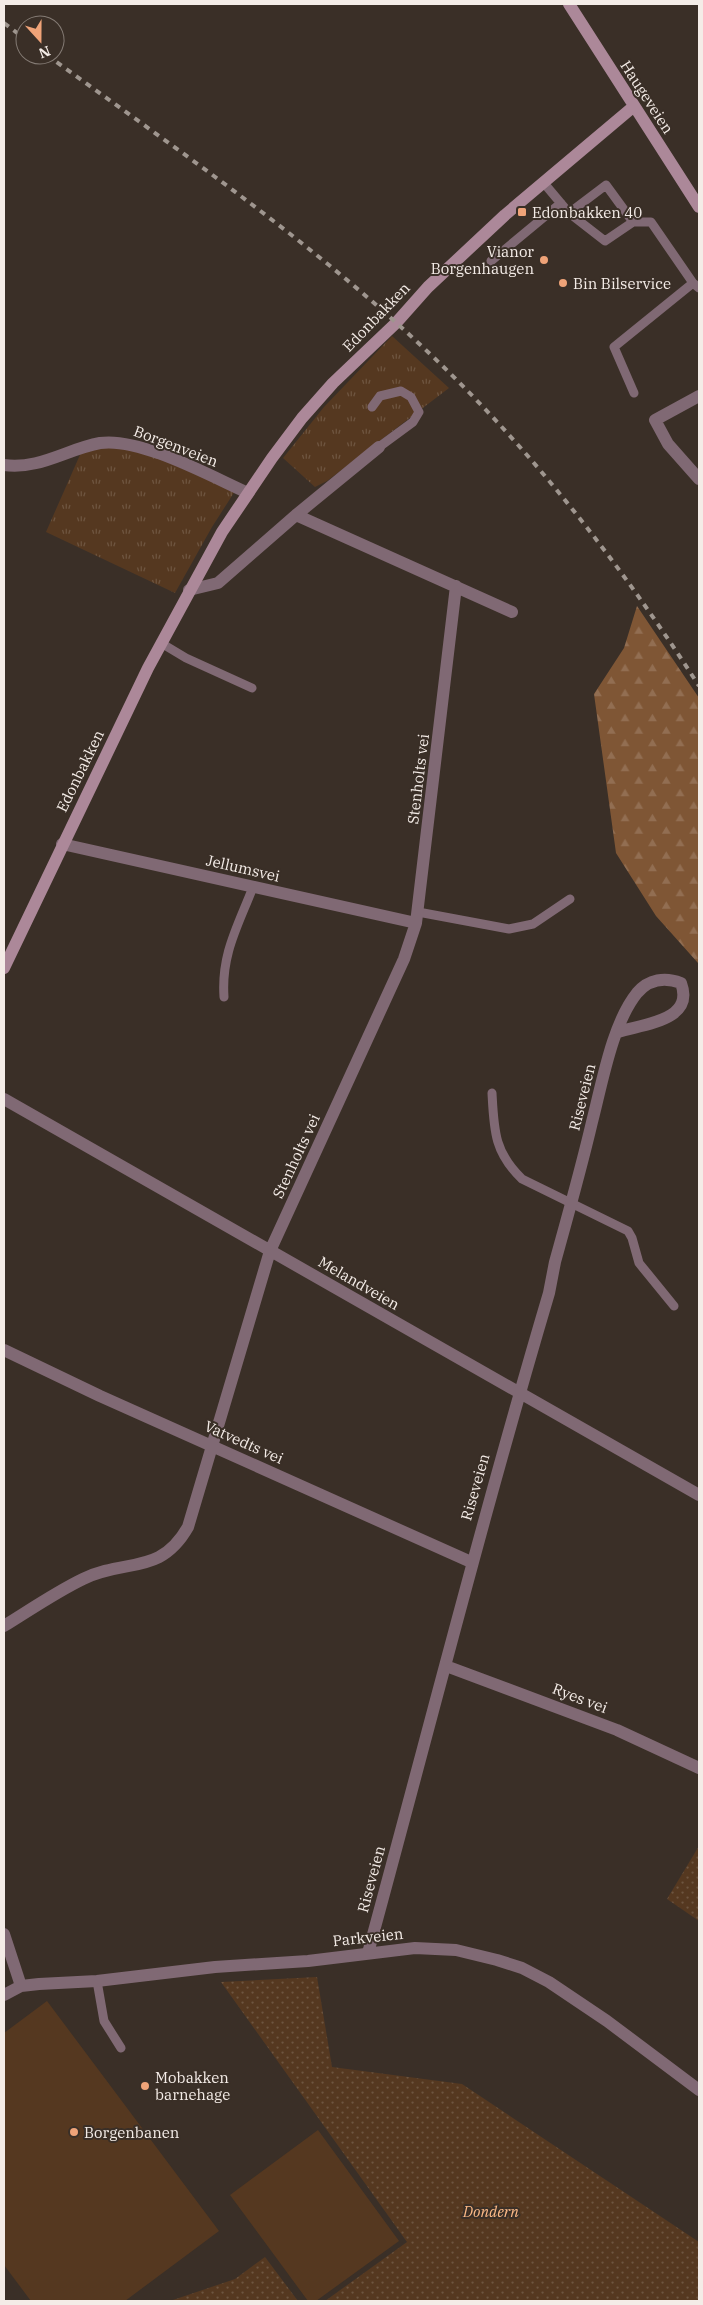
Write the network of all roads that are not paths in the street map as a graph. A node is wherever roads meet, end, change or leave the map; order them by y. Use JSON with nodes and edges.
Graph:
{"nodes":[{"id":1,"x":569,"y":4,"type":"edge"},
{"id":2,"x":633,"y":107,"type":"junction"},
{"id":3,"x":543,"y":182,"type":"junction"},
{"id":4,"x":561,"y":203,"type":"junction"},
{"id":5,"x":699,"y":207,"type":"edge"},
{"id":6,"x":569,"y":213,"type":"junction"},
{"id":7,"x":633,"y":222,"type":"junction"},
{"id":8,"x":491,"y":261,"type":"dead end"},
{"id":9,"x":696,"y":285,"type":"edge"},
{"id":10,"x":634,"y":393,"type":"dead end"},
{"id":11,"x":699,"y":396,"type":"edge"},
{"id":12,"x":372,"y":407,"type":"dead end"},
{"id":13,"x":379,"y":447,"type":"joint"},
{"id":14,"x":4,"y":465,"type":"edge"},
{"id":15,"x":699,"y":479,"type":"edge"},
{"id":16,"x":248,"y":493,"type":"junction"},
{"id":17,"x":296,"y":515,"type":"junction"},
{"id":18,"x":456,"y":586,"type":"junction"},
{"id":19,"x":189,"y":590,"type":"junction"},
{"id":20,"x":512,"y":612,"type":"dead end"},
{"id":21,"x":161,"y":644,"type":"junction"},
{"id":22,"x":252,"y":688,"type":"dead end"},
{"id":23,"x":62,"y":844,"type":"junction"},
{"id":24,"x":253,"y":887,"type":"junction"},
{"id":25,"x":570,"y":899,"type":"dead end"},
{"id":26,"x":417,"y":918,"type":"junction"},
{"id":27,"x":4,"y":968,"type":"edge"},
{"id":28,"x":224,"y":997,"type":"dead end"},
{"id":29,"x":618,"y":1032,"type":"junction"},
{"id":30,"x":492,"y":1094,"type":"dead end"},
{"id":31,"x":4,"y":1099,"type":"edge"},
{"id":32,"x":572,"y":1203,"type":"junction"},
{"id":33,"x":270,"y":1252,"type":"junction"},
{"id":34,"x":674,"y":1306,"type":"dead end"},
{"id":35,"x":4,"y":1350,"type":"edge"},
{"id":36,"x":519,"y":1393,"type":"junction"},
{"id":37,"x":212,"y":1446,"type":"junction"},
{"id":38,"x":699,"y":1495,"type":"edge"},
{"id":39,"x":471,"y":1562,"type":"junction"},
{"id":40,"x":4,"y":1626,"type":"edge"},
{"id":41,"x":446,"y":1666,"type":"junction"},
{"id":42,"x":699,"y":1768,"type":"edge"},
{"id":43,"x":4,"y":1934,"type":"edge"},
{"id":44,"x":368,"y":1953,"type":"junction"},
{"id":45,"x":97,"y":1981,"type":"junction"},
{"id":46,"x":21,"y":1986,"type":"junction"},
{"id":47,"x":4,"y":1995,"type":"edge"},
{"id":48,"x":122,"y":2048,"type":"dead end"},
{"id":49,"x":699,"y":2090,"type":"edge"}],
"edges":[{"from":1,"to":2,"type":"street","name":"Haugeveien"},
{"from":2,"to":3,"type":"street","name":"Edonbakken"},
{"from":2,"to":5,"type":"street","name":"Haugeveien"},
{"from":3,"to":4,"type":"lane"},
{"from":3,"to":16,"type":"street","name":"Edonbakken"},
{"from":4,"to":6,"type":"lane"},
{"from":4,"to":8,"type":"lane"},
{"from":6,"to":7,"type":"lane"},
{"from":6,"to":7,"type":"lane"},
{"from":7,"to":9,"type":"lane"},
{"from":9,"to":10,"type":"lane"},
{"from":11,"to":15,"type":"street"},
{"from":12,"to":13,"type":"lane"},
{"from":13,"to":17,"type":"street"},
{"from":14,"to":16,"type":"street","name":"Borgenveien"},
{"from":16,"to":19,"type":"street","name":"Edonbakken"},
{"from":17,"to":18,"type":"street"},
{"from":17,"to":19,"type":"street"},
{"from":18,"to":20,"type":"street"},
{"from":18,"to":26,"type":"street","name":"Stenholts vei"},
{"from":19,"to":21,"type":"street","name":"Edonbakken"},
{"from":21,"to":22,"type":"lane"},
{"from":21,"to":23,"type":"street","name":"Edonbakken"},
{"from":23,"to":24,"type":"street","name":"Jellumsvei"},
{"from":23,"to":27,"type":"street","name":"Edonbakken"},
{"from":24,"to":26,"type":"street","name":"Jellumsvei"},
{"from":24,"to":28,"type":"lane"},
{"from":25,"to":26,"type":"lane"},
{"from":26,"to":33,"type":"street","name":"Stenholts vei"},
{"from":29,"to":29,"type":"street","name":"Riseveien"},
{"from":29,"to":32,"type":"street","name":"Riseveien"},
{"from":30,"to":32,"type":"lane"},
{"from":31,"to":33,"type":"street","name":"Melandveien"},
{"from":32,"to":34,"type":"lane"},
{"from":32,"to":36,"type":"street","name":"Riseveien"},
{"from":33,"to":36,"type":"street","name":"Melandveien"},
{"from":33,"to":37,"type":"street","name":"Stenholts vei"},
{"from":35,"to":37,"type":"street","name":"Vatvedts vei"},
{"from":36,"to":38,"type":"street","name":"Melandveien"},
{"from":36,"to":39,"type":"street","name":"Riseveien"},
{"from":37,"to":39,"type":"street","name":"Vatvedts vei"},
{"from":37,"to":40,"type":"street","name":"Stenholts vei"},
{"from":39,"to":41,"type":"street","name":"Riseveien"},
{"from":41,"to":42,"type":"street","name":"Ryes vei"},
{"from":41,"to":44,"type":"street","name":"Riseveien"},
{"from":43,"to":46,"type":"street"},
{"from":44,"to":45,"type":"street","name":"Parkveien"},
{"from":44,"to":49,"type":"street","name":"Parkveien"},
{"from":45,"to":46,"type":"street","name":"Parkveien"},
{"from":45,"to":48,"type":"lane"},
{"from":46,"to":47,"type":"street","name":"Parkveien"}]}
